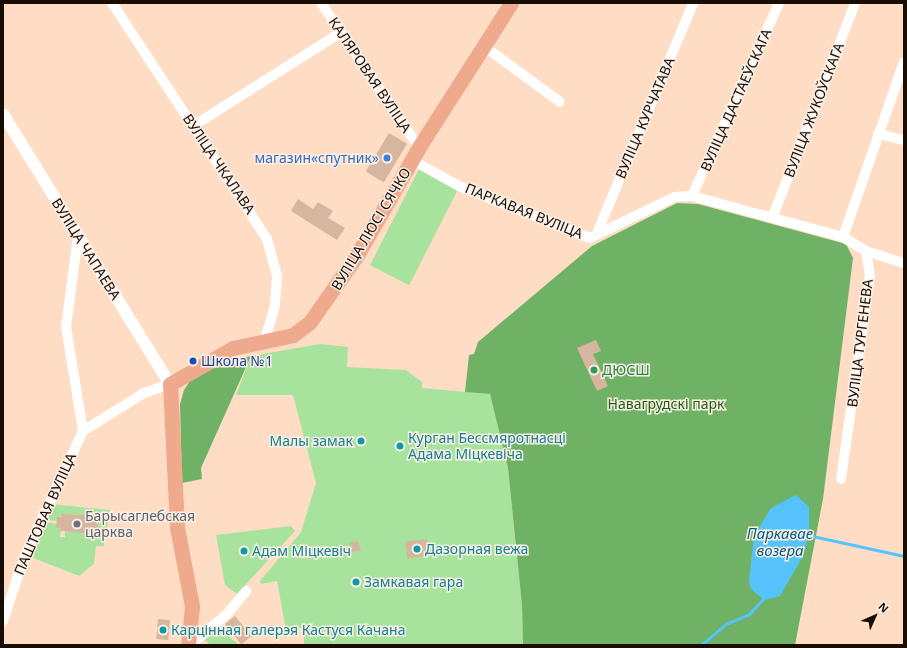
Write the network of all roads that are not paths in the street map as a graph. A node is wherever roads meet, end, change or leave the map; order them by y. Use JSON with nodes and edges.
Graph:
{"nodes":[{"id":1,"x":112,"y":3,"type":"edge"},
{"id":2,"x":321,"y":3,"type":"edge"},
{"id":3,"x":511,"y":3,"type":"edge"},
{"id":4,"x":693,"y":3,"type":"edge"},
{"id":5,"x":779,"y":3,"type":"edge"},
{"id":6,"x":854,"y":3,"type":"edge"},
{"id":7,"x":340,"y":33,"type":"junction"},
{"id":8,"x":484,"y":46,"type":"junction"},
{"id":9,"x":904,"y":62,"type":"edge"},
{"id":10,"x":560,"y":102,"type":"dead end"},
{"id":11,"x":3,"y":114,"type":"edge"},
{"id":12,"x":193,"y":126,"type":"junction"},
{"id":13,"x":878,"y":134,"type":"junction"},
{"id":14,"x":904,"y":140,"type":"edge"},
{"id":15,"x":420,"y":147,"type":"junction"},
{"id":16,"x":412,"y":160,"type":"junction"},
{"id":17,"x":692,"y":196,"type":"junction"},
{"id":18,"x":773,"y":216,"type":"junction"},
{"id":19,"x":597,"y":232,"type":"junction"},
{"id":20,"x":78,"y":236,"type":"junction"},
{"id":21,"x":843,"y":237,"type":"junction"},
{"id":22,"x":866,"y":251,"type":"junction"},
{"id":23,"x":904,"y":263,"type":"edge"},
{"id":24,"x":266,"y":341,"type":"junction"},
{"id":25,"x":170,"y":384,"type":"junction"},
{"id":26,"x":83,"y":431,"type":"junction"},
{"id":27,"x":842,"y":480,"type":"dead end"},
{"id":28,"x":246,"y":591,"type":"dead end"},
{"id":29,"x":5,"y":604,"type":"edge"},
{"id":30,"x":3,"y":621,"type":"edge"},
{"id":31,"x":189,"y":645,"type":"edge"}],
"edges":[{"from":1,"to":12,"type":"street","name":"ВУЛІЦА ЧКАЛАВА"},
{"from":2,"to":7,"type":"street","name":"КАЛЯРОВАЯ ВУЛІЦА"},
{"from":3,"to":8,"type":"main road","name":"ВУЛІЦА ЛЮСІ СЯЧКО"},
{"from":4,"to":19,"type":"street","name":"ВУЛІЦА КУРЧАТАВА"},
{"from":5,"to":17,"type":"street","name":"ВУЛІЦА ДАСТАЕЎСКАГА"},
{"from":6,"to":18,"type":"street","name":"ВУЛІЦА ЖУКОЎСКАГА"},
{"from":7,"to":12,"type":"street"},
{"from":7,"to":15,"type":"street","name":"КАЛЯРОВАЯ ВУЛІЦА"},
{"from":8,"to":10,"type":"street"},
{"from":8,"to":15,"type":"main road","name":"ВУЛІЦА ЛЮСІ СЯЧКО"},
{"from":9,"to":13,"type":"street"},
{"from":11,"to":20,"type":"street","name":"ВУЛІЦА ЧАПАЕВА"},
{"from":12,"to":24,"type":"street","name":"ВУЛІЦА ЧКАЛАВА"},
{"from":13,"to":14,"type":"street"},
{"from":13,"to":21,"type":"street"},
{"from":15,"to":16,"type":"main road","name":"ВУЛІЦА ЛЮСІ СЯЧКО"},
{"from":16,"to":19,"type":"street","name":"ПАРКАВАЯ ВУЛІЦА"},
{"from":16,"to":24,"type":"main road","name":"ВУЛІЦА ЛЮСІ СЯЧКО"},
{"from":17,"to":18,"type":"street","name":"ПАРКАВАЯ ВУЛІЦА"},
{"from":17,"to":19,"type":"street","name":"ПАРКАВАЯ ВУЛІЦА"},
{"from":18,"to":21,"type":"street","name":"ПАРКАВАЯ ВУЛІЦА"},
{"from":20,"to":25,"type":"street","name":"ВУЛІЦА ЧАПАЕВА"},
{"from":20,"to":26,"type":"street"},
{"from":21,"to":22,"type":"street"},
{"from":22,"to":23,"type":"street"},
{"from":22,"to":27,"type":"street","name":"ВУЛІЦА ТУРГЕНЕВА"},
{"from":24,"to":25,"type":"main road","name":"ВУЛІЦА ЛЮСІ СЯЧКО"},
{"from":25,"to":26,"type":"street"},
{"from":25,"to":31,"type":"main road"},
{"from":26,"to":29,"type":"street","name":"ПАШТОВАЯ ВУЛІЦА"},
{"from":28,"to":31,"type":"street"},
{"from":29,"to":30,"type":"street","name":"ПАШТОВАЯ ВУЛІЦА"}]}
